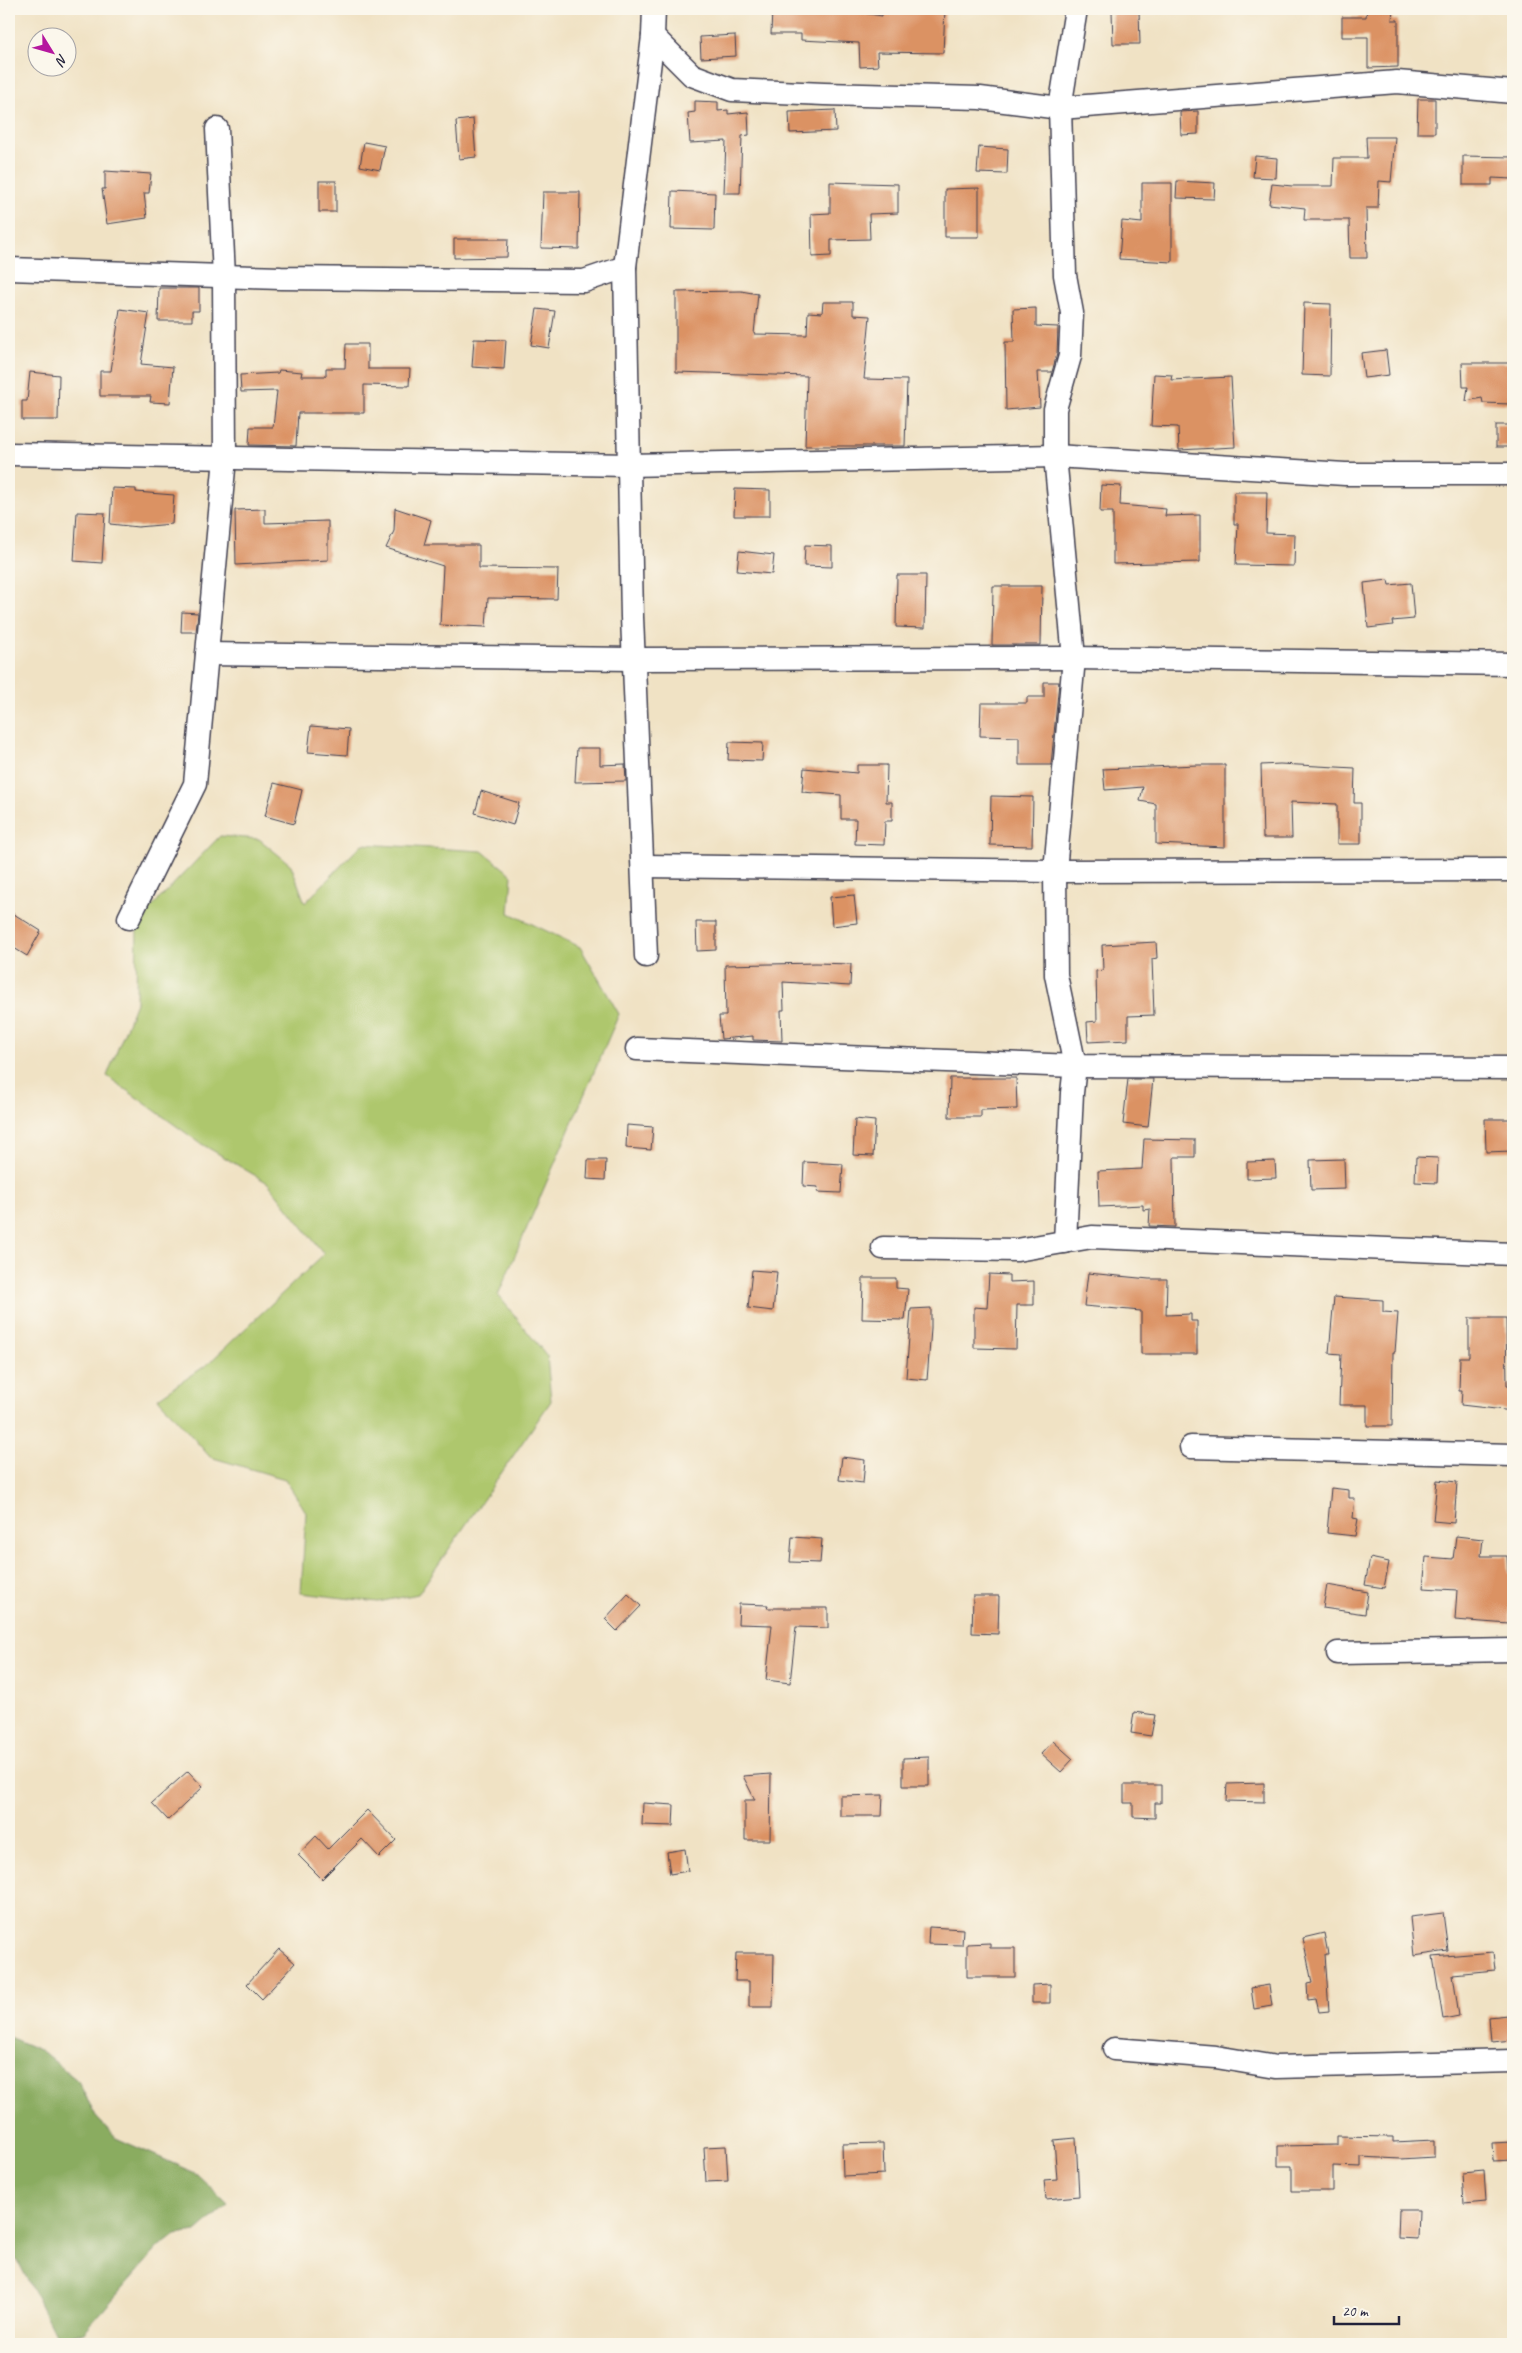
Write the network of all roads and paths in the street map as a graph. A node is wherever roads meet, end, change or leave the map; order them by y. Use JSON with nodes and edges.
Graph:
{"nodes":[{"id":1,"x":654,"y":9,"type":"edge"},
{"id":2,"x":1076,"y":9,"type":"edge"},
{"id":3,"x":653,"y":36,"type":"junction"},
{"id":4,"x":1513,"y":92,"type":"edge"},
{"id":5,"x":1060,"y":108,"type":"junction"},
{"id":6,"x":217,"y":129,"type":"dead end"},
{"id":7,"x":625,"y":267,"type":"junction"},
{"id":8,"x":9,"y":269,"type":"edge"},
{"id":9,"x":224,"y":276,"type":"junction"},
{"id":10,"x":9,"y":454,"type":"edge"},
{"id":11,"x":1055,"y":456,"type":"junction"},
{"id":12,"x":225,"y":458,"type":"junction"},
{"id":13,"x":629,"y":465,"type":"junction"},
{"id":14,"x":1513,"y":474,"type":"edge"},
{"id":15,"x":207,"y":654,"type":"junction"},
{"id":16,"x":1074,"y":658,"type":"junction"},
{"id":17,"x":634,"y":659,"type":"junction"},
{"id":18,"x":1513,"y":664,"type":"edge"},
{"id":19,"x":643,"y":866,"type":"junction"},
{"id":20,"x":1513,"y":870,"type":"edge"},
{"id":21,"x":1055,"y":871,"type":"junction"},
{"id":22,"x":129,"y":918,"type":"dead end"},
{"id":23,"x":646,"y":956,"type":"dead end"},
{"id":24,"x":637,"y":1049,"type":"dead end"},
{"id":25,"x":1076,"y":1066,"type":"junction"},
{"id":26,"x":1513,"y":1068,"type":"edge"},
{"id":27,"x":1065,"y":1242,"type":"junction"},
{"id":28,"x":883,"y":1248,"type":"dead end"},
{"id":29,"x":1513,"y":1254,"type":"edge"},
{"id":30,"x":1191,"y":1448,"type":"dead end"},
{"id":31,"x":1513,"y":1455,"type":"edge"},
{"id":32,"x":1513,"y":1650,"type":"edge"},
{"id":33,"x":1338,"y":1653,"type":"dead end"},
{"id":34,"x":1114,"y":2049,"type":"dead end"},
{"id":35,"x":1513,"y":2061,"type":"edge"}],
"edges":[{"from":1,"to":3,"type":"street"},
{"from":2,"to":5,"type":"street"},
{"from":3,"to":5,"type":"street"},
{"from":3,"to":7,"type":"street"},
{"from":4,"to":5,"type":"street"},
{"from":5,"to":11,"type":"street"},
{"from":6,"to":9,"type":"street"},
{"from":7,"to":9,"type":"street"},
{"from":7,"to":13,"type":"street"},
{"from":8,"to":9,"type":"street"},
{"from":9,"to":12,"type":"street"},
{"from":10,"to":12,"type":"street"},
{"from":11,"to":13,"type":"street"},
{"from":11,"to":14,"type":"street"},
{"from":11,"to":16,"type":"street"},
{"from":12,"to":13,"type":"street"},
{"from":12,"to":15,"type":"street"},
{"from":13,"to":17,"type":"street"},
{"from":15,"to":17,"type":"street"},
{"from":15,"to":22,"type":"street"},
{"from":16,"to":17,"type":"street"},
{"from":16,"to":18,"type":"street"},
{"from":16,"to":21,"type":"street"},
{"from":17,"to":19,"type":"street"},
{"from":19,"to":21,"type":"street"},
{"from":19,"to":23,"type":"street"},
{"from":20,"to":21,"type":"street"},
{"from":21,"to":25,"type":"street"},
{"from":24,"to":25,"type":"street"},
{"from":25,"to":26,"type":"street"},
{"from":25,"to":27,"type":"street"},
{"from":27,"to":28,"type":"street"},
{"from":27,"to":29,"type":"street"},
{"from":30,"to":31,"type":"street"},
{"from":32,"to":33,"type":"street"},
{"from":34,"to":35,"type":"street"}]}
